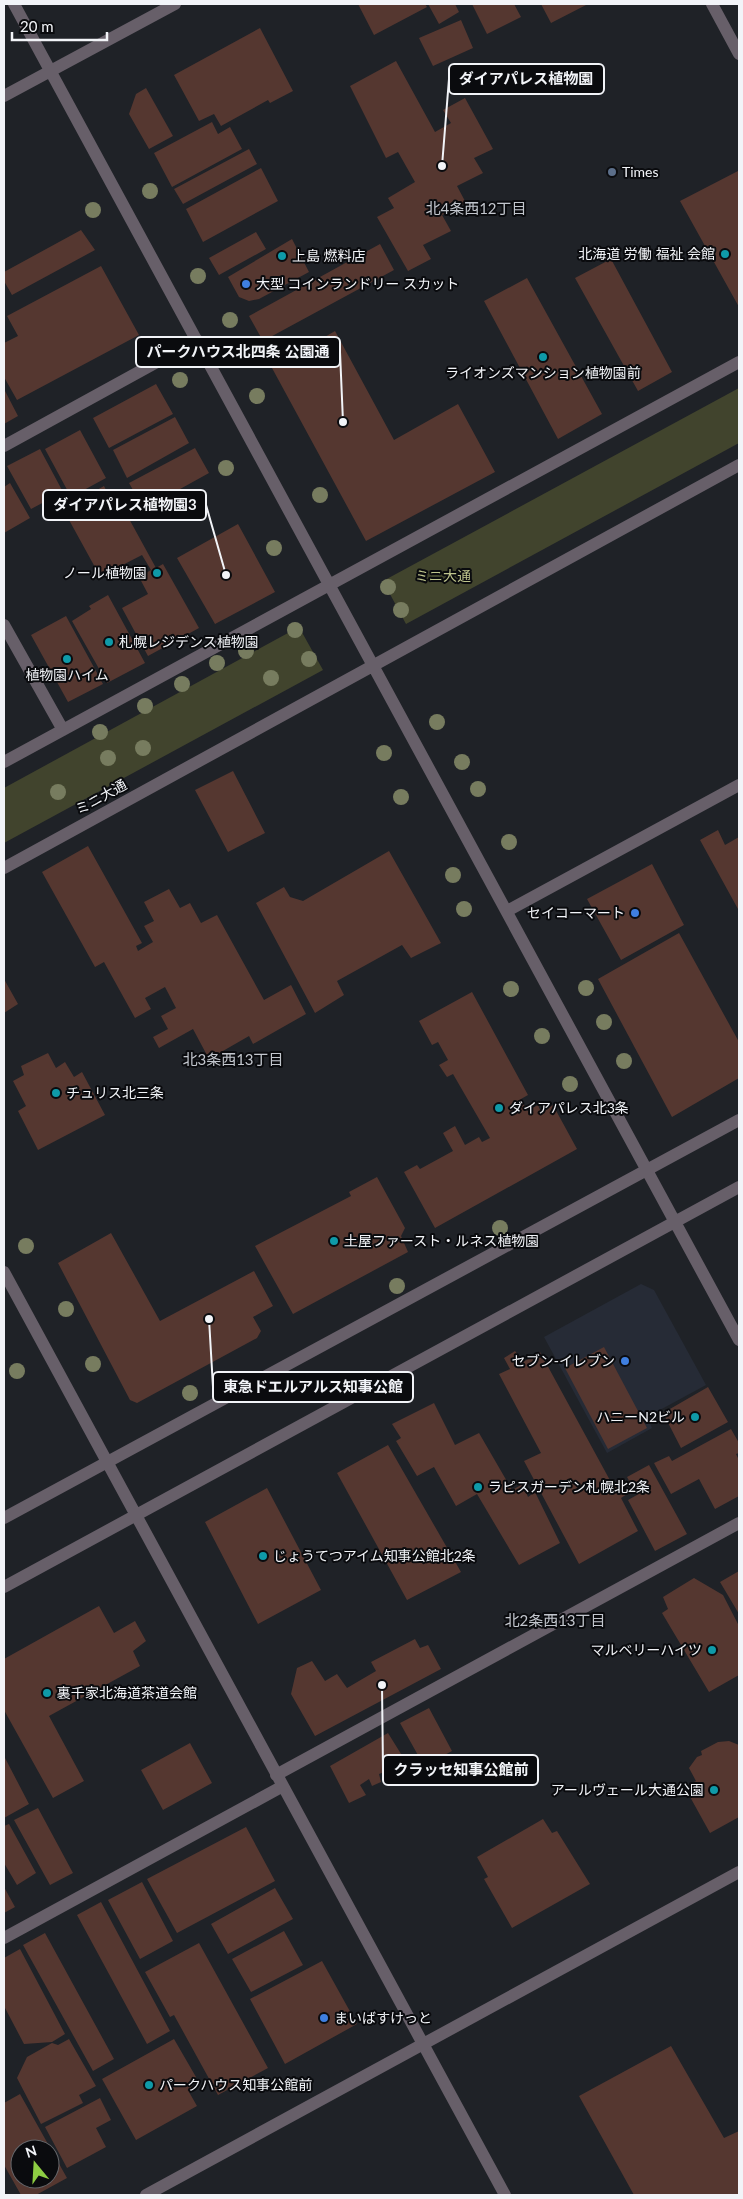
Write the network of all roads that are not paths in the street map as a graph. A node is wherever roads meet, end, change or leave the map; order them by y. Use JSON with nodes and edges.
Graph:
{"nodes":[{"id":1,"x":14,"y":4,"type":"edge"},
{"id":2,"x":175,"y":4,"type":"edge"},
{"id":3,"x":712,"y":4,"type":"edge"},
{"id":4,"x":738,"y":50,"type":"edge"},
{"id":5,"x":51,"y":71,"type":"junction"},
{"id":6,"x":4,"y":96,"type":"edge"},
{"id":7,"x":197,"y":340,"type":"junction"},
{"id":8,"x":739,"y":362,"type":"edge"},
{"id":9,"x":4,"y":446,"type":"edge"},
{"id":10,"x":739,"y":465,"type":"edge"},
{"id":11,"x":330,"y":585,"type":"junction"},
{"id":12,"x":4,"y":625,"type":"edge"},
{"id":13,"x":373,"y":665,"type":"junction"},
{"id":14,"x":63,"y":730,"type":"junction"},
{"id":15,"x":4,"y":762,"type":"edge"},
{"id":16,"x":739,"y":785,"type":"edge"},
{"id":17,"x":4,"y":868,"type":"edge"},
{"id":18,"x":507,"y":911,"type":"junction"},
{"id":19,"x":739,"y":1120,"type":"edge"},
{"id":20,"x":647,"y":1170,"type":"junction"},
{"id":21,"x":739,"y":1187,"type":"edge"},
{"id":22,"x":675,"y":1222,"type":"junction"},
{"id":23,"x":4,"y":1272,"type":"edge"},
{"id":24,"x":739,"y":1340,"type":"edge"},
{"id":25,"x":106,"y":1462,"type":"junction"},
{"id":26,"x":136,"y":1516,"type":"junction"},
{"id":27,"x":4,"y":1518,"type":"edge"},
{"id":28,"x":739,"y":1524,"type":"edge"},
{"id":29,"x":4,"y":1587,"type":"edge"},
{"id":30,"x":276,"y":1775,"type":"junction"},
{"id":31,"x":283,"y":1786,"type":"junction"},
{"id":32,"x":739,"y":1872,"type":"edge"},
{"id":33,"x":4,"y":1938,"type":"edge"},
{"id":34,"x":422,"y":2044,"type":"junction"},
{"id":35,"x":146,"y":2195,"type":"edge"},
{"id":36,"x":505,"y":2195,"type":"edge"}],
"edges":[{"from":1,"to":5,"type":"street"},
{"from":2,"to":5,"type":"street"},
{"from":3,"to":4,"type":"street"},
{"from":5,"to":6,"type":"street"},
{"from":5,"to":7,"type":"street"},
{"from":7,"to":9,"type":"street"},
{"from":7,"to":11,"type":"street"},
{"from":8,"to":11,"type":"street"},
{"from":10,"to":13,"type":"street","name":"ミニ大通"},
{"from":11,"to":13,"type":"street"},
{"from":11,"to":14,"type":"street"},
{"from":12,"to":14,"type":"street"},
{"from":13,"to":17,"type":"street","name":"ミニ大通"},
{"from":13,"to":18,"type":"street"},
{"from":14,"to":15,"type":"street"},
{"from":16,"to":18,"type":"street"},
{"from":18,"to":20,"type":"street"},
{"from":19,"to":20,"type":"street"},
{"from":20,"to":22,"type":"street"},
{"from":20,"to":25,"type":"street"},
{"from":21,"to":22,"type":"street"},
{"from":22,"to":24,"type":"street"},
{"from":22,"to":26,"type":"street"},
{"from":23,"to":25,"type":"street"},
{"from":25,"to":26,"type":"street"},
{"from":25,"to":27,"type":"street"},
{"from":26,"to":29,"type":"street"},
{"from":26,"to":30,"type":"street"},
{"from":28,"to":30,"type":"street"},
{"from":30,"to":31,"type":"street"},
{"from":31,"to":33,"type":"street"},
{"from":31,"to":34,"type":"street"},
{"from":32,"to":34,"type":"street"},
{"from":34,"to":35,"type":"street"},
{"from":34,"to":36,"type":"street"}]}
